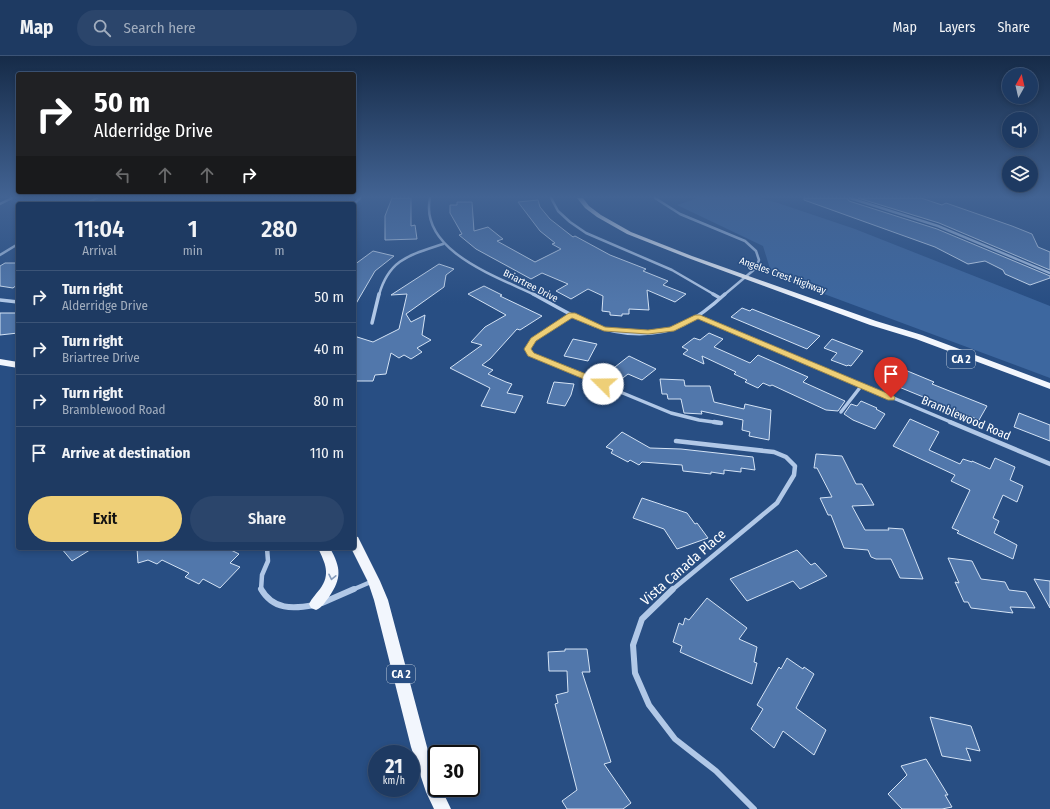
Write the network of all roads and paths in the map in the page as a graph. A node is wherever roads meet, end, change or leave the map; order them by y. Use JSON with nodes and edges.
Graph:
{"nodes":[{"id":1,"x":437,"y":233,"type":"edge"},
{"id":2,"x":588,"y":233,"type":"edge"},
{"id":3,"x":629,"y":233,"type":"edge"},
{"id":4,"x":727,"y":233,"type":"edge"},
{"id":5,"x":956,"y":233,"type":"edge"},
{"id":6,"x":444,"y":244,"type":"junction"},
{"id":7,"x":16,"y":245,"type":"edge"},
{"id":8,"x":0,"y":254,"type":"edge"},
{"id":9,"x":1050,"y":273,"type":"edge"},
{"id":10,"x":745,"y":276,"type":"junction"},
{"id":11,"x":720,"y":298,"type":"junction"},
{"id":12,"x":0,"y":300,"type":"edge"},
{"id":13,"x":16,"y":302,"type":"edge"},
{"id":14,"x":572,"y":315,"type":"junction"},
{"id":15,"x":698,"y":316,"type":"junction"},
{"id":16,"x":372,"y":323,"type":"dead end"},
{"id":17,"x":873,"y":323,"type":"junction"},
{"id":18,"x":0,"y":362,"type":"edge"},
{"id":19,"x":16,"y":365,"type":"edge"},
{"id":20,"x":862,"y":386,"type":"junction"},
{"id":21,"x":1050,"y":386,"type":"edge"},
{"id":22,"x":1050,"y":392,"type":"edge"},
{"id":23,"x":841,"y":412,"type":"dead end"},
{"id":24,"x":720,"y":423,"type":"dead end"},
{"id":25,"x":676,"y":441,"type":"dead end"},
{"id":26,"x":1050,"y":464,"type":"edge"},
{"id":27,"x":356,"y":545,"type":"edge"},
{"id":28,"x":267,"y":550,"type":"edge"},
{"id":29,"x":325,"y":550,"type":"edge"},
{"id":30,"x":374,"y":581,"type":"junction"},
{"id":31,"x":316,"y":604,"type":"junction"},
{"id":32,"x":443,"y":809,"type":"edge"},
{"id":33,"x":754,"y":809,"type":"edge"}],
"edges":[{"from":1,"to":6,"type":"street","name":"Briartree Drive"},
{"from":2,"to":11,"type":"street"},
{"from":3,"to":10,"type":"main road","name":"Angeles Crest Highway","number":"CA 2"},
{"from":4,"to":10,"type":"street","name":"Briartree Drive"},
{"from":5,"to":9,"type":"street"},
{"from":6,"to":14,"type":"street","name":"Briartree Drive"},
{"from":6,"to":16,"type":"street"},
{"from":7,"to":8,"type":"street"},
{"from":10,"to":11,"type":"street","name":"Briartree Drive"},
{"from":10,"to":17,"type":"main road","name":"Angeles Crest Highway","number":"CA 2"},
{"from":11,"to":15,"type":"street","name":"Briartree Drive"},
{"from":12,"to":13,"type":"street"},
{"from":14,"to":15,"type":"street","name":"Briartree Drive"},
{"from":14,"to":24,"type":"street"},
{"from":15,"to":20,"type":"street","name":"Bramblewood Road"},
{"from":17,"to":21,"type":"main road","name":"Angeles Crest Highway","number":"CA 2"},
{"from":17,"to":22,"type":"main road","name":"Angeles Crest Highway","number":"CA 2"},
{"from":18,"to":19,"type":"main road"},
{"from":20,"to":23,"type":"street"},
{"from":20,"to":26,"type":"street","name":"Bramblewood Road"},
{"from":25,"to":33,"type":"street","name":"Vista Canada Place"},
{"from":27,"to":30,"type":"main road","number":"CA 2"},
{"from":28,"to":31,"type":"street"},
{"from":29,"to":31,"type":"main road","one_way":true},
{"from":30,"to":31,"type":"street"},
{"from":30,"to":32,"type":"main road","number":"CA 2"}]}
